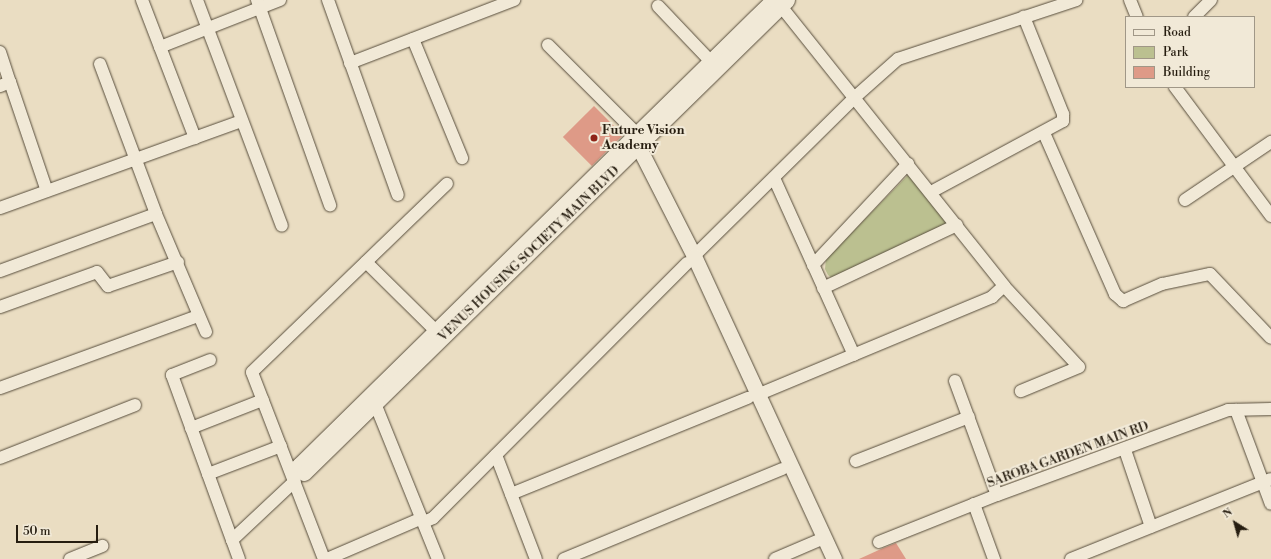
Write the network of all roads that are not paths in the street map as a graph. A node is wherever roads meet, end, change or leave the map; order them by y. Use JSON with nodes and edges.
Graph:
{"nodes":[{"id":1,"x":142,"y":0,"type":"edge"},
{"id":2,"x":197,"y":0,"type":"edge"},
{"id":3,"x":280,"y":0,"type":"edge"},
{"id":4,"x":328,"y":0,"type":"edge"},
{"id":5,"x":514,"y":0,"type":"edge"},
{"id":6,"x":1076,"y":0,"type":"edge"},
{"id":7,"x":1130,"y":0,"type":"edge"},
{"id":8,"x":1211,"y":0,"type":"edge"},
{"id":9,"x":780,"y":1,"type":"edge"},
{"id":10,"x":259,"y":4,"type":"edge"},
{"id":11,"x":658,"y":6,"type":"dead end"},
{"id":12,"x":1137,"y":16,"type":"edge"},
{"id":13,"x":1195,"y":16,"type":"edge"},
{"id":14,"x":1024,"y":17,"type":"junction"},
{"id":15,"x":208,"y":28,"type":"junction"},
{"id":16,"x":413,"y":39,"type":"junction"},
{"id":17,"x":548,"y":45,"type":"dead end"},
{"id":18,"x":160,"y":46,"type":"junction"},
{"id":19,"x":0,"y":52,"type":"edge"},
{"id":20,"x":350,"y":63,"type":"junction"},
{"id":21,"x":100,"y":64,"type":"dead end"},
{"id":22,"x":715,"y":66,"type":"junction"},
{"id":23,"x":5,"y":84,"type":"edge"},
{"id":24,"x":1176,"y":88,"type":"edge"},
{"id":25,"x":854,"y":98,"type":"junction"},
{"id":26,"x":242,"y":121,"type":"junction"},
{"id":27,"x":1044,"y":133,"type":"junction"},
{"id":28,"x":195,"y":138,"type":"junction"},
{"id":29,"x":1271,"y":142,"type":"edge"},
{"id":30,"x":634,"y":144,"type":"junction"},
{"id":31,"x":462,"y":158,"type":"dead end"},
{"id":32,"x":135,"y":159,"type":"junction"},
{"id":33,"x":908,"y":164,"type":"junction"},
{"id":34,"x":1234,"y":168,"type":"junction"},
{"id":35,"x":774,"y":178,"type":"junction"},
{"id":36,"x":448,"y":184,"type":"dead end"},
{"id":37,"x":47,"y":191,"type":"junction"},
{"id":38,"x":931,"y":192,"type":"junction"},
{"id":39,"x":398,"y":195,"type":"dead end"},
{"id":40,"x":1185,"y":200,"type":"dead end"},
{"id":41,"x":330,"y":205,"type":"dead end"},
{"id":42,"x":0,"y":207,"type":"edge"},
{"id":43,"x":156,"y":214,"type":"junction"},
{"id":44,"x":1271,"y":216,"type":"edge"},
{"id":45,"x":957,"y":225,"type":"junction"},
{"id":46,"x":282,"y":226,"type":"dead end"},
{"id":47,"x":691,"y":260,"type":"junction"},
{"id":48,"x":178,"y":262,"type":"junction"},
{"id":49,"x":366,"y":262,"type":"junction"},
{"id":50,"x":813,"y":265,"type":"junction"},
{"id":51,"x":0,"y":271,"type":"edge"},
{"id":52,"x":1004,"y":286,"type":"junction"},
{"id":53,"x":824,"y":288,"type":"junction"},
{"id":54,"x":0,"y":307,"type":"edge"},
{"id":55,"x":198,"y":316,"type":"junction"},
{"id":56,"x":206,"y":332,"type":"dead end"},
{"id":57,"x":438,"y":333,"type":"junction"},
{"id":58,"x":1271,"y":338,"type":"edge"},
{"id":59,"x":854,"y":354,"type":"junction"},
{"id":60,"x":210,"y":360,"type":"dead end"},
{"id":61,"x":955,"y":381,"type":"dead end"},
{"id":62,"x":0,"y":388,"type":"edge"},
{"id":63,"x":1022,"y":390,"type":"dead end"},
{"id":64,"x":373,"y":397,"type":"junction"},
{"id":65,"x":753,"y":397,"type":"junction"},
{"id":66,"x":263,"y":400,"type":"junction"},
{"id":67,"x":135,"y":405,"type":"dead end"},
{"id":68,"x":1271,"y":409,"type":"edge"},
{"id":69,"x":1236,"y":410,"type":"junction"},
{"id":70,"x":969,"y":416,"type":"junction"},
{"id":71,"x":191,"y":428,"type":"junction"},
{"id":72,"x":281,"y":446,"type":"junction"},
{"id":73,"x":1125,"y":450,"type":"junction"},
{"id":74,"x":496,"y":455,"type":"junction"},
{"id":75,"x":0,"y":458,"type":"edge"},
{"id":76,"x":856,"y":461,"type":"dead end"},
{"id":77,"x":786,"y":467,"type":"junction"},
{"id":78,"x":299,"y":473,"type":"junction"},
{"id":79,"x":208,"y":474,"type":"junction"},
{"id":80,"x":1267,"y":480,"type":"edge"},
{"id":81,"x":511,"y":494,"type":"junction"},
{"id":82,"x":997,"y":495,"type":"junction"},
{"id":83,"x":974,"y":504,"type":"junction"},
{"id":84,"x":1271,"y":504,"type":"edge"},
{"id":85,"x":423,"y":520,"type":"junction"},
{"id":86,"x":1151,"y":527,"type":"junction"},
{"id":87,"x":232,"y":540,"type":"junction"},
{"id":88,"x":820,"y":540,"type":"junction"},
{"id":89,"x":879,"y":542,"type":"dead end"},
{"id":90,"x":103,"y":546,"type":"dead end"},
{"id":91,"x":70,"y":559,"type":"edge"},
{"id":92,"x":239,"y":559,"type":"edge"},
{"id":93,"x":324,"y":559,"type":"edge"},
{"id":94,"x":327,"y":559,"type":"edge"},
{"id":95,"x":438,"y":559,"type":"edge"},
{"id":96,"x":536,"y":559,"type":"edge"},
{"id":97,"x":564,"y":559,"type":"edge"},
{"id":98,"x":774,"y":559,"type":"edge"},
{"id":99,"x":824,"y":559,"type":"edge"},
{"id":100,"x":834,"y":559,"type":"edge"},
{"id":101,"x":994,"y":559,"type":"edge"},
{"id":102,"x":1071,"y":559,"type":"edge"}],
"edges":[{"from":1,"to":18,"type":"street"},
{"from":2,"to":15,"type":"street"},
{"from":3,"to":10,"type":"street"},
{"from":4,"to":20,"type":"street"},
{"from":5,"to":16,"type":"street"},
{"from":6,"to":14,"type":"street"},
{"from":7,"to":12,"type":"street"},
{"from":8,"to":13,"type":"street"},
{"from":9,"to":22,"type":"street","name":"VENUS HOUSING SOCIETY MAIN BLVD"},
{"from":9,"to":25,"type":"street"},
{"from":10,"to":15,"type":"street"},
{"from":10,"to":41,"type":"street"},
{"from":11,"to":22,"type":"street"},
{"from":14,"to":25,"type":"street"},
{"from":14,"to":27,"type":"street"},
{"from":15,"to":18,"type":"street"},
{"from":15,"to":26,"type":"street"},
{"from":16,"to":20,"type":"street"},
{"from":16,"to":31,"type":"street"},
{"from":17,"to":30,"type":"street"},
{"from":18,"to":28,"type":"street"},
{"from":19,"to":23,"type":"street"},
{"from":20,"to":39,"type":"street"},
{"from":21,"to":32,"type":"street"},
{"from":22,"to":30,"type":"street","name":"VENUS HOUSING SOCIETY MAIN BLVD"},
{"from":23,"to":37,"type":"street"},
{"from":24,"to":34,"type":"street"},
{"from":25,"to":33,"type":"street"},
{"from":25,"to":35,"type":"street"},
{"from":26,"to":28,"type":"street"},
{"from":26,"to":46,"type":"street"},
{"from":27,"to":38,"type":"street"},
{"from":27,"to":58,"type":"street"},
{"from":28,"to":32,"type":"street"},
{"from":29,"to":34,"type":"street"},
{"from":30,"to":47,"type":"street"},
{"from":30,"to":57,"type":"street","name":"VENUS HOUSING SOCIETY MAIN BLVD"},
{"from":32,"to":37,"type":"street"},
{"from":32,"to":43,"type":"street"},
{"from":33,"to":38,"type":"street"},
{"from":33,"to":50,"type":"street"},
{"from":34,"to":40,"type":"street"},
{"from":34,"to":44,"type":"street"},
{"from":35,"to":47,"type":"street"},
{"from":35,"to":50,"type":"street"},
{"from":36,"to":49,"type":"street"},
{"from":37,"to":42,"type":"street"},
{"from":38,"to":45,"type":"street"},
{"from":43,"to":48,"type":"street"},
{"from":43,"to":51,"type":"street"},
{"from":45,"to":52,"type":"street"},
{"from":45,"to":53,"type":"street"},
{"from":47,"to":65,"type":"street"},
{"from":47,"to":74,"type":"street"},
{"from":48,"to":54,"type":"street"},
{"from":48,"to":55,"type":"street"},
{"from":49,"to":57,"type":"street"},
{"from":49,"to":66,"type":"street"},
{"from":50,"to":53,"type":"street"},
{"from":52,"to":59,"type":"street"},
{"from":52,"to":63,"type":"street"},
{"from":53,"to":59,"type":"street"},
{"from":55,"to":56,"type":"street"},
{"from":55,"to":62,"type":"street"},
{"from":57,"to":64,"type":"street","name":"VENUS HOUSING SOCIETY MAIN BLVD"},
{"from":59,"to":65,"type":"street"},
{"from":60,"to":71,"type":"street"},
{"from":61,"to":70,"type":"street"},
{"from":64,"to":78,"type":"street","name":"VENUS HOUSING SOCIETY MAIN BLVD"},
{"from":64,"to":85,"type":"street"},
{"from":65,"to":77,"type":"street"},
{"from":65,"to":81,"type":"street"},
{"from":66,"to":71,"type":"street"},
{"from":66,"to":72,"type":"street"},
{"from":67,"to":75,"type":"street"},
{"from":68,"to":69,"type":"street","name":"SAROBA GARDEN MAIN RD"},
{"from":69,"to":73,"type":"street","name":"SAROBA GARDEN MAIN RD"},
{"from":69,"to":80,"type":"street"},
{"from":70,"to":76,"type":"street"},
{"from":70,"to":82,"type":"street"},
{"from":71,"to":79,"type":"street"},
{"from":72,"to":78,"type":"street"},
{"from":72,"to":79,"type":"street"},
{"from":73,"to":82,"type":"street","name":"SAROBA GARDEN MAIN RD"},
{"from":73,"to":86,"type":"street"},
{"from":74,"to":81,"type":"street"},
{"from":74,"to":85,"type":"street"},
{"from":77,"to":88,"type":"street"},
{"from":77,"to":97,"type":"street"},
{"from":78,"to":87,"type":"street"},
{"from":78,"to":93,"type":"street"},
{"from":79,"to":87,"type":"street"},
{"from":80,"to":84,"type":"street"},
{"from":80,"to":86,"type":"street"},
{"from":81,"to":96,"type":"street"},
{"from":82,"to":83,"type":"street","name":"SAROBA GARDEN MAIN RD"},
{"from":83,"to":89,"type":"street","name":"SAROBA GARDEN MAIN RD"},
{"from":83,"to":101,"type":"street"},
{"from":85,"to":94,"type":"street"},
{"from":85,"to":95,"type":"street"},
{"from":86,"to":102,"type":"street"},
{"from":87,"to":92,"type":"street"},
{"from":88,"to":98,"type":"street"},
{"from":88,"to":99,"type":"street"},
{"from":88,"to":100,"type":"street"},
{"from":90,"to":91,"type":"street"}]}
